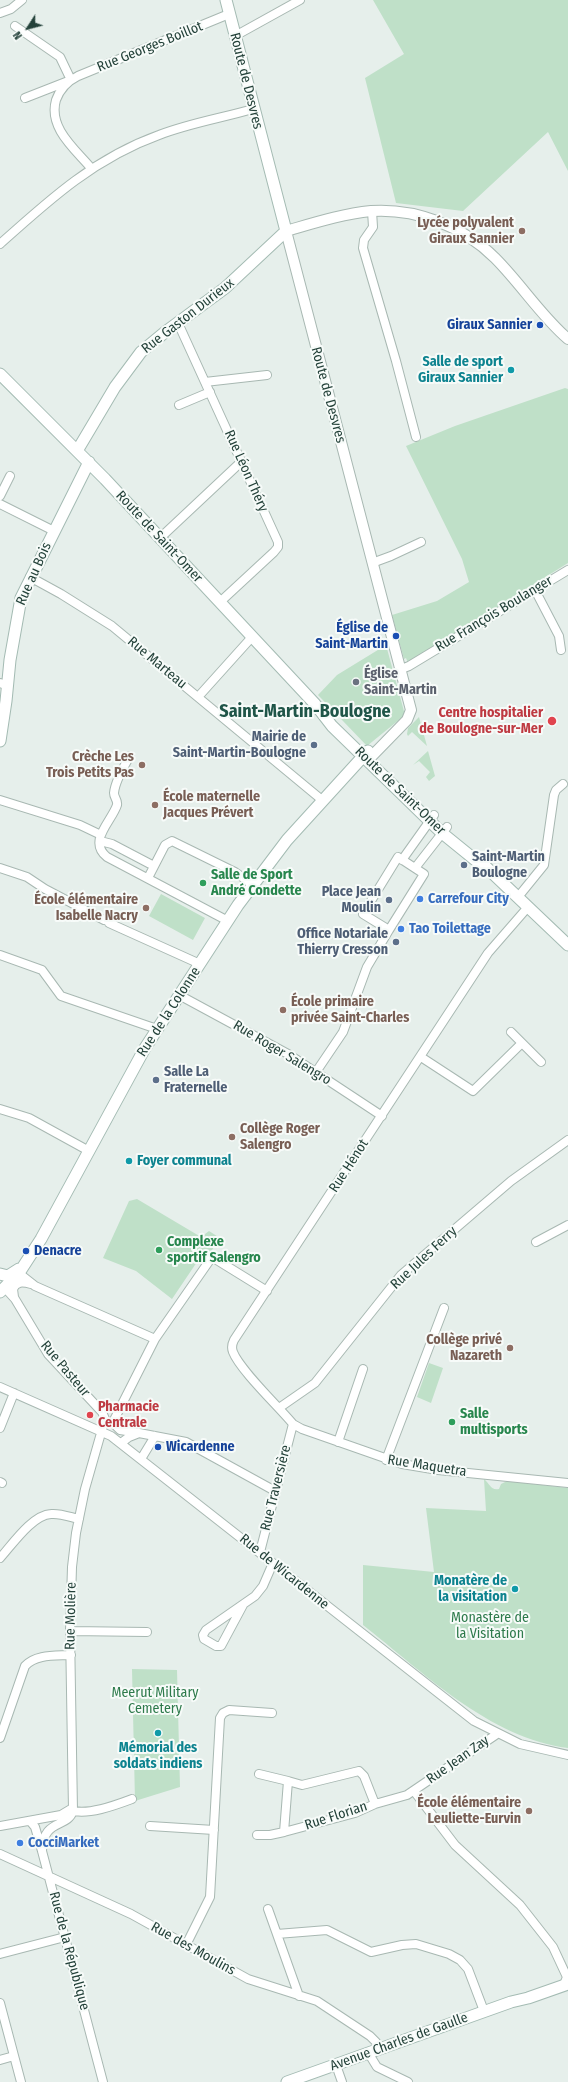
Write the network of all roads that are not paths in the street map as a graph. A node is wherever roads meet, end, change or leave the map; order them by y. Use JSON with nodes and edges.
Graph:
{"nodes":[{"id":1,"x":22,"y":0,"type":"edge"},
{"id":2,"x":226,"y":0,"type":"edge"},
{"id":3,"x":300,"y":0,"type":"edge"},
{"id":4,"x":0,"y":13,"type":"edge"},
{"id":5,"x":229,"y":14,"type":"junction"},
{"id":6,"x":15,"y":26,"type":"dead end"},
{"id":7,"x":235,"y":36,"type":"junction"},
{"id":8,"x":71,"y":80,"type":"junction"},
{"id":9,"x":26,"y":98,"type":"dead end"},
{"id":10,"x":254,"y":109,"type":"junction"},
{"id":11,"x":91,"y":168,"type":"junction"},
{"id":12,"x":372,"y":211,"type":"junction"},
{"id":13,"x":286,"y":231,"type":"junction"},
{"id":14,"x":0,"y":244,"type":"edge"},
{"id":15,"x":178,"y":323,"type":"junction"},
{"id":16,"x":566,"y":339,"type":"edge"},
{"id":17,"x":0,"y":374,"type":"edge"},
{"id":18,"x":266,"y":375,"type":"dead end"},
{"id":19,"x":205,"y":382,"type":"junction"},
{"id":20,"x":210,"y":392,"type":"junction"},
{"id":21,"x":179,"y":405,"type":"dead end"},
{"id":22,"x":416,"y":437,"type":"dead end"},
{"id":23,"x":78,"y":451,"type":"junction"},
{"id":24,"x":89,"y":462,"type":"junction"},
{"id":25,"x":241,"y":462,"type":"junction"},
{"id":26,"x":10,"y":476,"type":"dead end"},
{"id":27,"x":0,"y":496,"type":"edge"},
{"id":28,"x":0,"y":504,"type":"edge"},
{"id":29,"x":54,"y":531,"type":"junction"},
{"id":30,"x":160,"y":538,"type":"junction"},
{"id":31,"x":421,"y":542,"type":"dead end"},
{"id":32,"x":372,"y":563,"type":"junction"},
{"id":33,"x":568,"y":570,"type":"edge"},
{"id":34,"x":30,"y":577,"type":"junction"},
{"id":35,"x":535,"y":590,"type":"junction"},
{"id":36,"x":220,"y":602,"type":"junction"},
{"id":37,"x":252,"y":637,"type":"junction"},
{"id":38,"x":561,"y":650,"type":"dead end"},
{"id":39,"x":399,"y":666,"type":"junction"},
{"id":40,"x":4,"y":685,"type":"edge"},
{"id":41,"x":198,"y":697,"type":"junction"},
{"id":42,"x":0,"y":741,"type":"edge"},
{"id":43,"x":130,"y":756,"type":"dead end"},
{"id":44,"x":368,"y":756,"type":"junction"},
{"id":45,"x":562,"y":784,"type":"dead end"},
{"id":46,"x":0,"y":800,"type":"edge"},
{"id":47,"x":322,"y":800,"type":"junction"},
{"id":48,"x":432,"y":818,"type":"junction"},
{"id":49,"x":444,"y":830,"type":"junction"},
{"id":50,"x":101,"y":838,"type":"junction"},
{"id":51,"x":402,"y":860,"type":"junction"},
{"id":52,"x":154,"y":866,"type":"junction"},
{"id":53,"x":0,"y":868,"type":"edge"},
{"id":54,"x":415,"y":868,"type":"junction"},
{"id":55,"x":148,"y":878,"type":"junction"},
{"id":56,"x":253,"y":885,"type":"junction"},
{"id":57,"x":518,"y":897,"type":"junction"},
{"id":58,"x":528,"y":907,"type":"junction"},
{"id":59,"x":228,"y":921,"type":"junction"},
{"id":60,"x":389,"y":930,"type":"junction"},
{"id":61,"x":568,"y":945,"type":"edge"},
{"id":62,"x":0,"y":955,"type":"edge"},
{"id":63,"x":200,"y":964,"type":"junction"},
{"id":64,"x":179,"y":995,"type":"junction"},
{"id":65,"x":157,"y":1029,"type":"junction"},
{"id":66,"x":511,"y":1032,"type":"dead end"},
{"id":67,"x":522,"y":1043,"type":"junction"},
{"id":68,"x":421,"y":1057,"type":"junction"},
{"id":69,"x":540,"y":1062,"type":"dead end"},
{"id":70,"x":316,"y":1072,"type":"junction"},
{"id":71,"x":0,"y":1109,"type":"edge"},
{"id":72,"x":382,"y":1116,"type":"junction"},
{"id":73,"x":568,"y":1140,"type":"edge"},
{"id":74,"x":89,"y":1151,"type":"junction"},
{"id":75,"x":568,"y":1225,"type":"edge"},
{"id":76,"x":536,"y":1242,"type":"dead end"},
{"id":77,"x":19,"y":1271,"type":"junction"},
{"id":78,"x":0,"y":1275,"type":"edge"},
{"id":79,"x":35,"y":1286,"type":"junction"},
{"id":80,"x":2,"y":1290,"type":"edge"},
{"id":81,"x":267,"y":1291,"type":"junction"},
{"id":82,"x":14,"y":1297,"type":"junction"},
{"id":83,"x":444,"y":1308,"type":"dead end"},
{"id":84,"x":155,"y":1339,"type":"junction"},
{"id":85,"x":363,"y":1369,"type":"dead end"},
{"id":86,"x":0,"y":1387,"type":"edge"},
{"id":87,"x":14,"y":1393,"type":"junction"},
{"id":88,"x":279,"y":1408,"type":"junction"},
{"id":89,"x":293,"y":1424,"type":"junction"},
{"id":90,"x":0,"y":1428,"type":"edge"},
{"id":91,"x":102,"y":1431,"type":"junction"},
{"id":92,"x":139,"y":1433,"type":"junction"},
{"id":93,"x":155,"y":1436,"type":"junction"},
{"id":94,"x":338,"y":1442,"type":"junction"},
{"id":95,"x":120,"y":1443,"type":"junction"},
{"id":96,"x":141,"y":1459,"type":"junction"},
{"id":97,"x":386,"y":1460,"type":"junction"},
{"id":98,"x":568,"y":1483,"type":"edge"},
{"id":99,"x":275,"y":1491,"type":"junction"},
{"id":100,"x":79,"y":1519,"type":"junction"},
{"id":101,"x":260,"y":1552,"type":"junction"},
{"id":102,"x":0,"y":1558,"type":"edge"},
{"id":103,"x":273,"y":1563,"type":"junction"},
{"id":104,"x":243,"y":1606,"type":"junction"},
{"id":105,"x":70,"y":1631,"type":"junction"},
{"id":106,"x":147,"y":1632,"type":"dead end"},
{"id":107,"x":71,"y":1655,"type":"junction"},
{"id":108,"x":272,"y":1713,"type":"dead end"},
{"id":109,"x":497,"y":1734,"type":"junction"},
{"id":110,"x":0,"y":1738,"type":"edge"},
{"id":111,"x":568,"y":1756,"type":"edge"},
{"id":112,"x":259,"y":1774,"type":"dead end"},
{"id":113,"x":288,"y":1781,"type":"junction"},
{"id":114,"x":414,"y":1790,"type":"junction"},
{"id":115,"x":132,"y":1799,"type":"dead end"},
{"id":116,"x":375,"y":1804,"type":"junction"},
{"id":117,"x":72,"y":1808,"type":"junction"},
{"id":118,"x":30,"y":1821,"type":"junction"},
{"id":119,"x":0,"y":1826,"type":"edge"},
{"id":120,"x":150,"y":1826,"type":"dead end"},
{"id":121,"x":214,"y":1830,"type":"junction"},
{"id":122,"x":284,"y":1832,"type":"junction"},
{"id":123,"x":256,"y":1835,"type":"dead end"},
{"id":124,"x":42,"y":1851,"type":"junction"},
{"id":125,"x":0,"y":1854,"type":"edge"},
{"id":126,"x":50,"y":1878,"type":"junction"},
{"id":127,"x":268,"y":1909,"type":"dead end"},
{"id":128,"x":277,"y":1934,"type":"junction"},
{"id":129,"x":65,"y":1936,"type":"junction"},
{"id":130,"x":186,"y":1945,"type":"junction"},
{"id":131,"x":0,"y":1954,"type":"edge"},
{"id":132,"x":567,"y":1981,"type":"edge"},
{"id":133,"x":299,"y":1996,"type":"junction"},
{"id":134,"x":0,"y":2003,"type":"edge"},
{"id":135,"x":484,"y":2011,"type":"junction"},
{"id":136,"x":374,"y":2052,"type":"junction"},
{"id":137,"x":14,"y":2056,"type":"junction"},
{"id":138,"x":0,"y":2060,"type":"edge"},
{"id":139,"x":336,"y":2065,"type":"junction"},
{"id":140,"x":292,"y":2081,"type":"edge"},
{"id":141,"x":21,"y":2082,"type":"edge"},
{"id":142,"x":104,"y":2082,"type":"edge"},
{"id":143,"x":342,"y":2082,"type":"edge"},
{"id":144,"x":408,"y":2082,"type":"edge"}],
"edges":[{"from":1,"to":4,"type":"street"},
{"from":2,"to":5,"type":"main road","name":"Route de Desvres"},
{"from":3,"to":7,"type":"street"},
{"from":5,"to":7,"type":"main road","name":"Route de Desvres"},
{"from":5,"to":8,"type":"street","name":"Rue Georges Boillot"},
{"from":6,"to":8,"type":"street"},
{"from":7,"to":10,"type":"main road","name":"Route de Desvres"},
{"from":8,"to":9,"type":"street","name":"Rue Georges Boillot"},
{"from":8,"to":11,"type":"street","name":"Rue Georges Boillot"},
{"from":10,"to":11,"type":"street"},
{"from":10,"to":13,"type":"main road","name":"Route de Desvres"},
{"from":11,"to":14,"type":"street"},
{"from":12,"to":13,"type":"street"},
{"from":12,"to":16,"type":"street"},
{"from":12,"to":22,"type":"street"},
{"from":13,"to":15,"type":"main road","name":"Rue Gaston Durieux"},
{"from":13,"to":32,"type":"street","name":"Route de Desvres"},
{"from":15,"to":19,"type":"street","name":"Rue Léon Théry"},
{"from":15,"to":23,"type":"main road","name":"Rue Gaston Durieux"},
{"from":17,"to":23,"type":"main road","name":"Route de Saint-Omer"},
{"from":18,"to":19,"type":"street"},
{"from":19,"to":20,"type":"street","name":"Rue Léon Théry"},
{"from":20,"to":21,"type":"street"},
{"from":20,"to":25,"type":"street","name":"Rue Léon Théry"},
{"from":23,"to":24,"type":"main road","name":"Route de Saint-Omer"},
{"from":24,"to":29,"type":"main road","name":"Rue au Bois"},
{"from":24,"to":30,"type":"main road","name":"Route de Saint-Omer"},
{"from":25,"to":30,"type":"street"},
{"from":25,"to":36,"type":"street","name":"Rue Léon Théry"},
{"from":26,"to":27,"type":"street"},
{"from":28,"to":29,"type":"street"},
{"from":29,"to":34,"type":"main road","name":"Rue au Bois"},
{"from":30,"to":36,"type":"main road","name":"Route de Saint-Omer"},
{"from":31,"to":32,"type":"street"},
{"from":32,"to":39,"type":"street","name":"Route de Desvres"},
{"from":33,"to":35,"type":"street","name":"Rue François Boulanger"},
{"from":34,"to":40,"type":"main road","name":"Rue au Bois"},
{"from":34,"to":41,"type":"street","name":"Rue Marteau"},
{"from":35,"to":38,"type":"street"},
{"from":35,"to":39,"type":"street","name":"Rue François Boulanger"},
{"from":36,"to":37,"type":"main road","name":"Route de Saint-Omer"},
{"from":37,"to":41,"type":"street"},
{"from":37,"to":44,"type":"main road","name":"Route de Saint-Omer"},
{"from":39,"to":44,"type":"street","name":"Route de Desvres"},
{"from":40,"to":42,"type":"main road","name":"Rue au Bois"},
{"from":41,"to":47,"type":"street","name":"Rue Marteau"},
{"from":43,"to":50,"type":"street"},
{"from":44,"to":47,"type":"main road","name":"Rue de la Colonne"},
{"from":44,"to":48,"type":"main road","name":"Route de Saint-Omer"},
{"from":45,"to":57,"type":"street"},
{"from":46,"to":50,"type":"street"},
{"from":47,"to":56,"type":"main road","name":"Rue de la Colonne"},
{"from":48,"to":49,"type":"main road","name":"Route de Saint-Omer"},
{"from":48,"to":51,"type":"street"},
{"from":49,"to":54,"type":"street"},
{"from":49,"to":57,"type":"main road","name":"Route de Saint-Omer"},
{"from":50,"to":52,"type":"street"},
{"from":50,"to":55,"type":"street"},
{"from":51,"to":54,"type":"street"},
{"from":51,"to":60,"type":"street"},
{"from":52,"to":55,"type":"street"},
{"from":52,"to":56,"type":"street"},
{"from":53,"to":63,"type":"street"},
{"from":54,"to":60,"type":"street"},
{"from":55,"to":59,"type":"street"},
{"from":56,"to":59,"type":"main road","name":"Rue de la Colonne"},
{"from":57,"to":58,"type":"main road","name":"Route de Saint-Omer"},
{"from":58,"to":61,"type":"main road","name":"Route de Saint-Omer"},
{"from":58,"to":68,"type":"street","name":"Rue Hénot"},
{"from":59,"to":63,"type":"main road","name":"Rue de la Colonne"},
{"from":60,"to":70,"type":"street"},
{"from":62,"to":65,"type":"street"},
{"from":63,"to":64,"type":"main road","name":"Rue de la Colonne"},
{"from":64,"to":65,"type":"main road","name":"Rue de la Colonne"},
{"from":64,"to":70,"type":"street","name":"Rue Roger Salengro"},
{"from":65,"to":74,"type":"main road","name":"Rue de la Colonne"},
{"from":66,"to":67,"type":"street"},
{"from":67,"to":68,"type":"street"},
{"from":67,"to":69,"type":"street"},
{"from":68,"to":72,"type":"street","name":"Rue Hénot"},
{"from":70,"to":72,"type":"street","name":"Rue Roger Salengro"},
{"from":71,"to":74,"type":"street"},
{"from":72,"to":81,"type":"street","name":"Rue Hénot"},
{"from":73,"to":88,"type":"street","name":"Rue Jules Ferry"},
{"from":74,"to":77,"type":"main road","name":"Rue de la Colonne"},
{"from":75,"to":76,"type":"street"},
{"from":77,"to":78,"type":"main road"},
{"from":77,"to":79,"type":"street"},
{"from":77,"to":80,"type":"main road","name":"Rue de la Colonne"},
{"from":78,"to":80,"type":"street"},
{"from":79,"to":82,"type":"street"},
{"from":79,"to":84,"type":"street"},
{"from":80,"to":82,"type":"street","name":"Rue Pasteur"},
{"from":81,"to":84,"type":"street"},
{"from":81,"to":88,"type":"street","name":"Rue Hénot"},
{"from":82,"to":91,"type":"street","name":"Rue Pasteur"},
{"from":83,"to":97,"type":"street"},
{"from":84,"to":92,"type":"street"},
{"from":85,"to":94,"type":"street"},
{"from":86,"to":87,"type":"street","name":"Rue de Wicardenne"},
{"from":87,"to":90,"type":"street"},
{"from":87,"to":91,"type":"street","name":"Rue de Wicardenne"},
{"from":88,"to":89,"type":"street","name":"Rue Hénot"},
{"from":89,"to":94,"type":"street","name":"Rue Maquetra"},
{"from":89,"to":99,"type":"street","name":"Rue Traversière"},
{"from":91,"to":95,"type":"street","name":"Rue de Wicardenne"},
{"from":91,"to":100,"type":"street","name":"Rue Molière"},
{"from":92,"to":93,"type":"street"},
{"from":92,"to":95,"type":"street"},
{"from":93,"to":96,"type":"street"},
{"from":93,"to":99,"type":"street"},
{"from":94,"to":97,"type":"street","name":"Rue Maquetra"},
{"from":95,"to":96,"type":"street","name":"Rue de Wicardenne"},
{"from":96,"to":101,"type":"street","name":"Rue de Wicardenne"},
{"from":97,"to":98,"type":"street","name":"Rue Maquetra"},
{"from":99,"to":101,"type":"street","name":"Rue Traversière"},
{"from":100,"to":102,"type":"street"},
{"from":100,"to":105,"type":"street","name":"Rue Molière"},
{"from":101,"to":103,"type":"street","name":"Rue de Wicardenne"},
{"from":103,"to":104,"type":"street"},
{"from":103,"to":109,"type":"street","name":"Rue de Wicardenne"},
{"from":104,"to":104,"type":"street"},
{"from":105,"to":106,"type":"street"},
{"from":105,"to":107,"type":"street","name":"Rue Molière"},
{"from":107,"to":110,"type":"street"},
{"from":107,"to":117,"type":"street","name":"Rue Molière"},
{"from":108,"to":121,"type":"street"},
{"from":109,"to":111,"type":"street","name":"Rue de Wicardenne"},
{"from":109,"to":114,"type":"street","name":"Rue Jean Zay"},
{"from":112,"to":113,"type":"street","name":"Rue Florian"},
{"from":113,"to":116,"type":"street","name":"Rue Florian"},
{"from":113,"to":122,"type":"street","name":"Rue Florian"},
{"from":114,"to":116,"type":"street","name":"Rue Jean Zay"},
{"from":114,"to":132,"type":"street"},
{"from":115,"to":117,"type":"street"},
{"from":116,"to":122,"type":"street","name":"Rue Florian"},
{"from":117,"to":118,"type":"street"},
{"from":117,"to":124,"type":"street"},
{"from":118,"to":119,"type":"street"},
{"from":118,"to":124,"type":"street","name":"Rue de la République"},
{"from":120,"to":121,"type":"street"},
{"from":121,"to":130,"type":"street"},
{"from":122,"to":123,"type":"street","name":"Rue Florian"},
{"from":124,"to":126,"type":"street","name":"Rue de la République"},
{"from":125,"to":126,"type":"street","name":"Rue des Moulins"},
{"from":126,"to":129,"type":"street","name":"Rue de la République"},
{"from":126,"to":130,"type":"street","name":"Rue des Moulins"},
{"from":127,"to":128,"type":"street"},
{"from":128,"to":133,"type":"street"},
{"from":128,"to":135,"type":"street"},
{"from":129,"to":131,"type":"street"},
{"from":129,"to":142,"type":"street","name":"Rue de la République"},
{"from":130,"to":133,"type":"street","name":"Rue des Moulins"},
{"from":132,"to":135,"type":"main road","name":"Avenue Charles de Gaulle"},
{"from":133,"to":136,"type":"street","name":"Rue des Moulins"},
{"from":134,"to":137,"type":"street"},
{"from":135,"to":136,"type":"main road","name":"Avenue Charles de Gaulle"},
{"from":136,"to":139,"type":"main road","name":"Avenue Charles de Gaulle"},
{"from":136,"to":144,"type":"street"},
{"from":137,"to":138,"type":"street"},
{"from":137,"to":141,"type":"street"},
{"from":139,"to":140,"type":"main road","name":"Avenue Charles de Gaulle"},
{"from":139,"to":143,"type":"street"}]}
